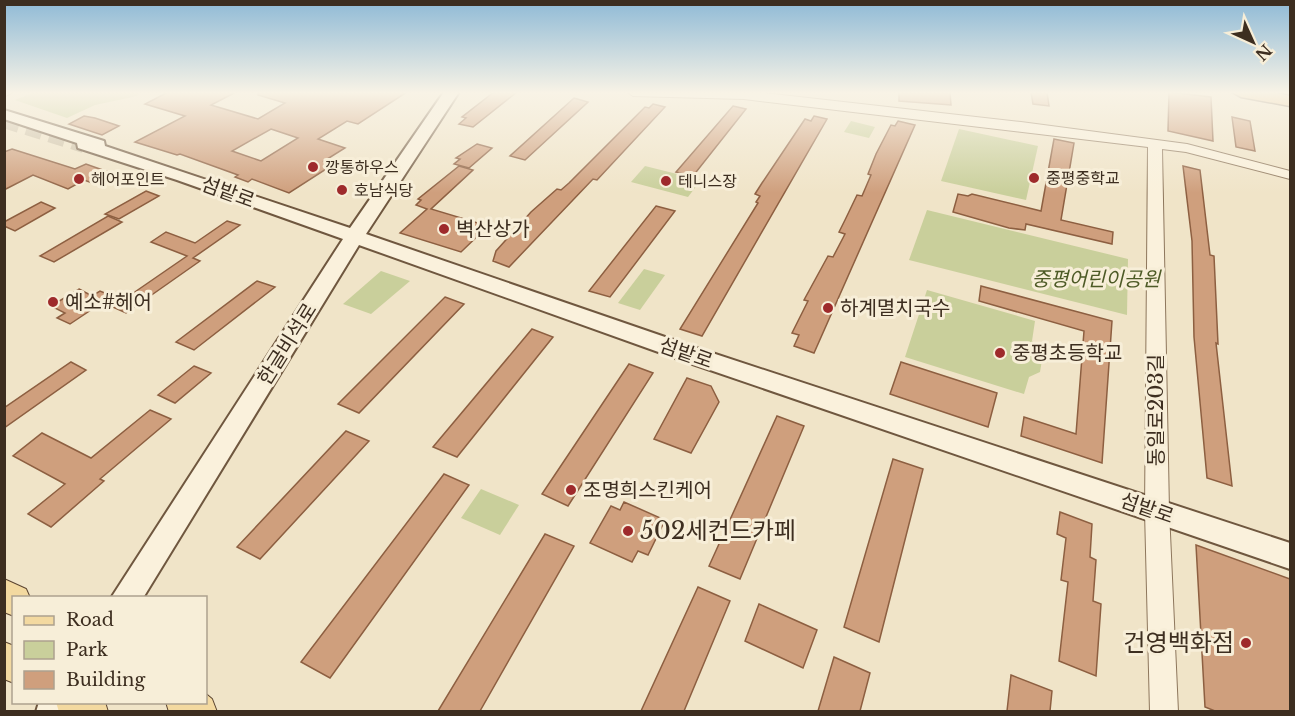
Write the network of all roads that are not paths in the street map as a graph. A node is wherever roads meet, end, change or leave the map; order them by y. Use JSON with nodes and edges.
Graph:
{"nodes":[{"id":1,"x":40,"y":125,"type":"edge"},
{"id":2,"x":429,"y":125,"type":"edge"},
{"id":3,"x":999,"y":125,"type":"edge"},
{"id":4,"x":4,"y":126,"type":"edge"},
{"id":5,"x":1155,"y":144,"type":"junction"},
{"id":6,"x":84,"y":145,"type":"tunnel mouth"},
{"id":7,"x":1290,"y":175,"type":"edge"},
{"id":8,"x":183,"y":176,"type":"junction"},
{"id":9,"x":354,"y":237,"type":"junction"},
{"id":10,"x":1157,"y":511,"type":"junction"},
{"id":11,"x":1290,"y":556,"type":"edge"},
{"id":12,"x":127,"y":596,"type":"edge"},
{"id":13,"x":1164,"y":711,"type":"edge"}],
"edges":[{"from":1,"to":8,"type":"main road"},
{"from":2,"to":9,"type":"main road","name":"한글비석로"},
{"from":3,"to":5,"type":"street"},
{"from":4,"to":8,"type":"main road"},
{"from":5,"to":7,"type":"street"},
{"from":5,"to":10,"type":"street","name":"동일로203길"},
{"from":6,"to":8,"type":"main road","name":"섬밭로"},
{"from":8,"to":9,"type":"main road","name":"섬밭로"},
{"from":9,"to":10,"type":"main road","name":"섬밭로"},
{"from":9,"to":12,"type":"main road","name":"한글비석로"},
{"from":10,"to":11,"type":"main road","name":"섬밭로"},
{"from":10,"to":13,"type":"street","name":"동일로203길"}]}
